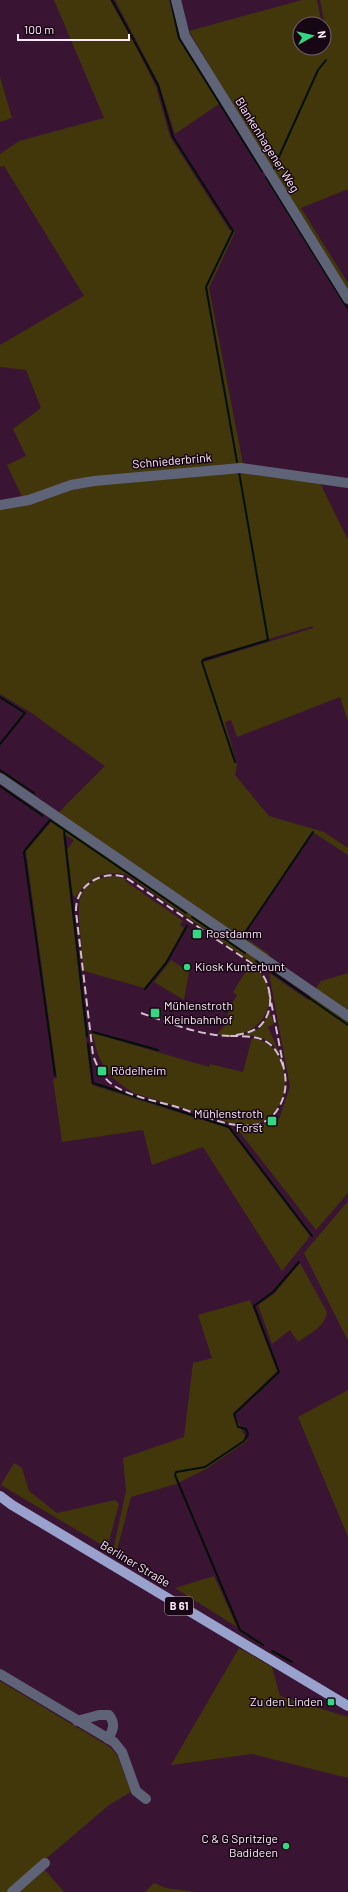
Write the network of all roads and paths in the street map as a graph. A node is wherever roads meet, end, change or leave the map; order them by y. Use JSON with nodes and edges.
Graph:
{"nodes":[{"id":1,"x":176,"y":0,"type":"edge"},
{"id":2,"x":348,"y":299,"type":"edge"},
{"id":3,"x":348,"y":483,"type":"edge"},
{"id":4,"x":0,"y":505,"type":"edge"},
{"id":5,"x":0,"y":778,"type":"edge"},
{"id":6,"x":348,"y":1016,"type":"edge"},
{"id":7,"x":0,"y":1496,"type":"edge"},
{"id":8,"x":0,"y":1501,"type":"edge"},
{"id":9,"x":12,"y":1505,"type":"junction"},
{"id":10,"x":0,"y":1674,"type":"edge"},
{"id":11,"x":348,"y":1706,"type":"edge"},
{"id":12,"x":77,"y":1721,"type":"junction"},
{"id":13,"x":108,"y":1739,"type":"junction"},
{"id":14,"x":146,"y":1799,"type":"dead end"},
{"id":15,"x":45,"y":1863,"type":"dead end"},
{"id":16,"x":12,"y":1892,"type":"edge"}],
"edges":[{"from":1,"to":2,"type":"street","name":"Blankenhagener Weg"},
{"from":3,"to":4,"type":"street","name":"Schniederbrink"},
{"from":5,"to":6,"type":"street"},
{"from":7,"to":9,"type":"main road","name":"Berliner Straße","number":"B 61"},
{"from":8,"to":9,"type":"main road","name":"Berliner Straße","number":"B 61"},
{"from":9,"to":11,"type":"main road","name":"Berliner Straße","number":"B 61"},
{"from":10,"to":12,"type":"street"},
{"from":12,"to":13,"type":"street"},
{"from":12,"to":13,"type":"street"},
{"from":13,"to":14,"type":"street"},
{"from":15,"to":16,"type":"street"}]}
